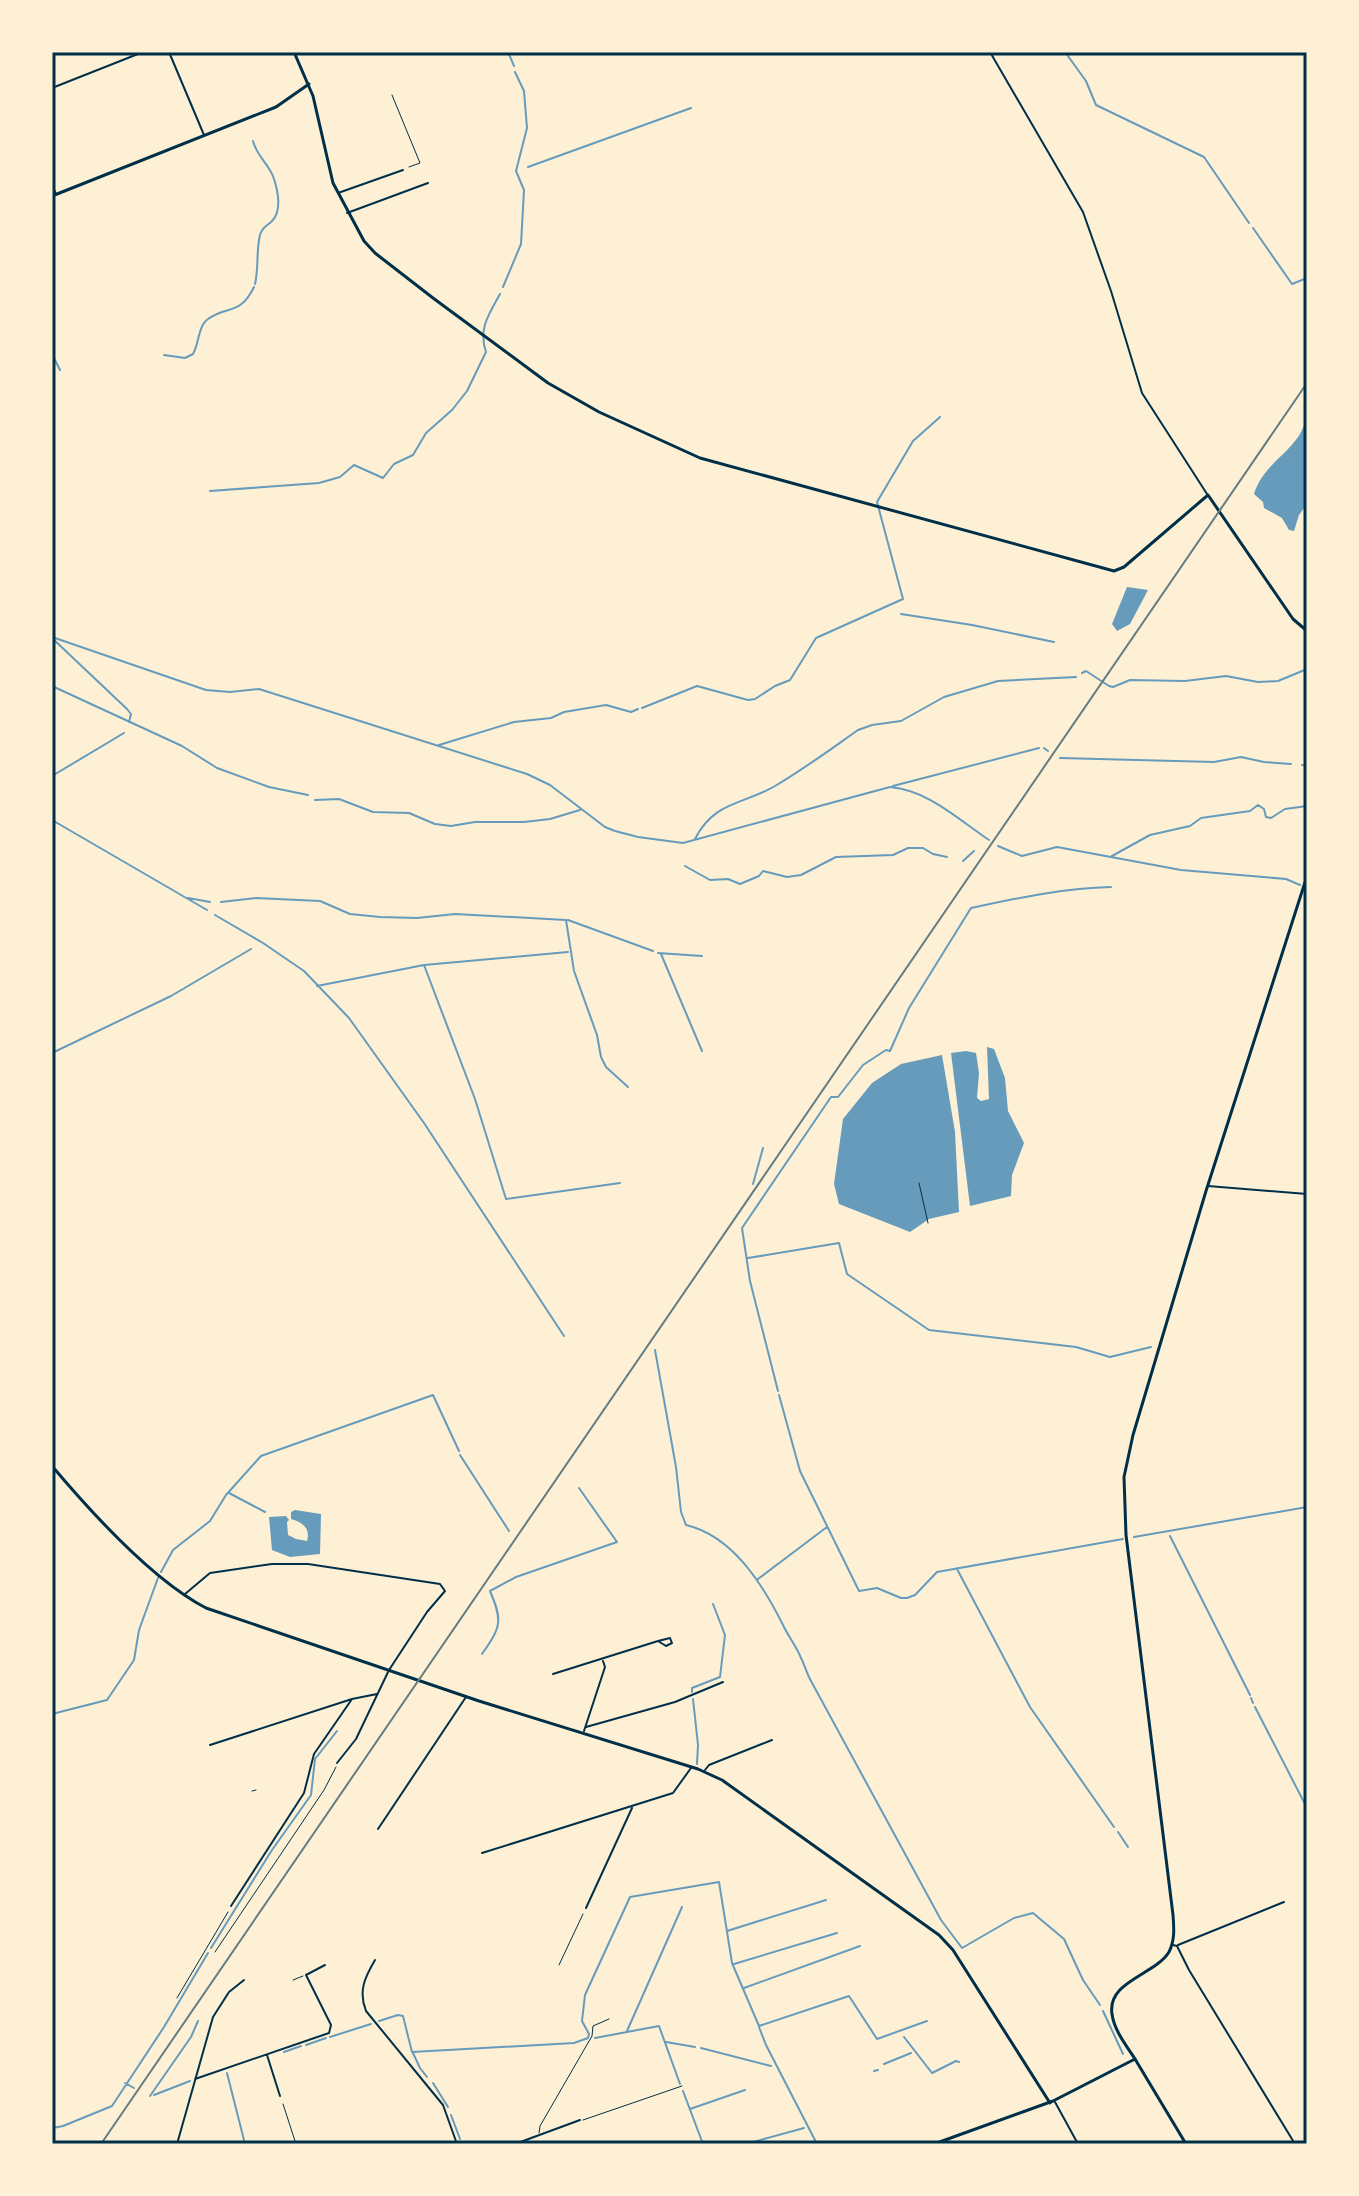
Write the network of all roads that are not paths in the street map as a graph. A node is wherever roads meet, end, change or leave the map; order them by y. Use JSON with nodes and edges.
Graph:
{"nodes":[{"id":1,"x":143,"y":52,"type":"edge"},
{"id":2,"x":169,"y":52,"type":"edge"},
{"id":3,"x":294,"y":52,"type":"edge"},
{"id":4,"x":990,"y":52,"type":"edge"},
{"id":5,"x":309,"y":84,"type":"junction"},
{"id":6,"x":52,"y":88,"type":"edge"},
{"id":7,"x":204,"y":136,"type":"junction"},
{"id":8,"x":403,"y":170,"type":"road end"},
{"id":9,"x":428,"y":183,"type":"dead end"},
{"id":10,"x":52,"y":185,"type":"edge"},
{"id":11,"x":337,"y":194,"type":"junction"},
{"id":12,"x":54,"y":195,"type":"edge"},
{"id":13,"x":347,"y":213,"type":"junction"},
{"id":14,"x":1208,"y":495,"type":"junction"},
{"id":15,"x":1307,"y":631,"type":"edge"},
{"id":16,"x":1307,"y":876,"type":"edge"},
{"id":17,"x":1305,"y":882,"type":"edge"},
{"id":18,"x":1207,"y":1186,"type":"junction"},
{"id":19,"x":1307,"y":1194,"type":"edge"},
{"id":20,"x":52,"y":1466,"type":"edge"},
{"id":21,"x":185,"y":1595,"type":"junction"},
{"id":22,"x":658,"y":1641,"type":"dead end"},
{"id":23,"x":603,"y":1660,"type":"junction"},
{"id":24,"x":389,"y":1670,"type":"junction"},
{"id":25,"x":553,"y":1674,"type":"dead end"},
{"id":26,"x":723,"y":1682,"type":"dead end"},
{"id":27,"x":378,"y":1694,"type":"junction"},
{"id":28,"x":466,"y":1696,"type":"junction"},
{"id":29,"x":352,"y":1699,"type":"junction"},
{"id":30,"x":586,"y":1727,"type":"junction"},
{"id":31,"x":584,"y":1734,"type":"junction"},
{"id":32,"x":772,"y":1740,"type":"dead end"},
{"id":33,"x":210,"y":1745,"type":"dead end"},
{"id":34,"x":337,"y":1763,"type":"road end"},
{"id":35,"x":692,"y":1767,"type":"junction"},
{"id":36,"x":704,"y":1771,"type":"junction"},
{"id":37,"x":633,"y":1806,"type":"junction"},
{"id":38,"x":378,"y":1829,"type":"dead end"},
{"id":39,"x":482,"y":1853,"type":"dead end"},
{"id":40,"x":1284,"y":1902,"type":"dead end"},
{"id":41,"x":231,"y":1906,"type":"road end"},
{"id":42,"x":586,"y":1908,"type":"road end"},
{"id":43,"x":1174,"y":1945,"type":"junction"},
{"id":44,"x":375,"y":1960,"type":"dead end"},
{"id":45,"x":325,"y":1965,"type":"dead end"},
{"id":46,"x":306,"y":1975,"type":"junction"},
{"id":47,"x":244,"y":1980,"type":"dead end"},
{"id":48,"x":293,"y":1980,"type":"dead end"},
{"id":49,"x":609,"y":2019,"type":"dead end"},
{"id":50,"x":267,"y":2054,"type":"junction"},
{"id":51,"x":1135,"y":2059,"type":"junction"},
{"id":52,"x":195,"y":2079,"type":"junction"},
{"id":53,"x":682,"y":2086,"type":"dead end"},
{"id":54,"x":280,"y":2096,"type":"joint"},
{"id":55,"x":1052,"y":2102,"type":"junction"},
{"id":56,"x":283,"y":2104,"type":"road end"},
{"id":57,"x":580,"y":2120,"type":"joint"},
{"id":58,"x":539,"y":2135,"type":"junction"},
{"id":59,"x":177,"y":2144,"type":"edge"},
{"id":60,"x":457,"y":2144,"type":"edge"},
{"id":61,"x":515,"y":2144,"type":"edge"},
{"id":62,"x":934,"y":2144,"type":"edge"},
{"id":63,"x":1078,"y":2144,"type":"edge"},
{"id":64,"x":1186,"y":2144,"type":"edge"},
{"id":65,"x":1295,"y":2144,"type":"edge"}],
"edges":[{"from":1,"to":6,"type":"street"},
{"from":2,"to":7,"type":"street"},
{"from":3,"to":5,"type":"street"},
{"from":4,"to":14,"type":"street"},
{"from":5,"to":7,"type":"street"},
{"from":5,"to":11,"type":"street"},
{"from":7,"to":12,"type":"street"},
{"from":8,"to":11,"type":"street"},
{"from":9,"to":13,"type":"street"},
{"from":10,"to":12,"type":"street"},
{"from":11,"to":13,"type":"street"},
{"from":13,"to":14,"type":"street"},
{"from":14,"to":15,"type":"street"},
{"from":16,"to":17,"type":"street"},
{"from":17,"to":18,"type":"street"},
{"from":18,"to":19,"type":"street"},
{"from":18,"to":43,"type":"street"},
{"from":20,"to":21,"type":"street"},
{"from":21,"to":24,"type":"street"},
{"from":21,"to":24,"type":"street"},
{"from":22,"to":23,"type":"street"},
{"from":23,"to":25,"type":"street"},
{"from":23,"to":30,"type":"street"},
{"from":24,"to":27,"type":"street"},
{"from":24,"to":28,"type":"street"},
{"from":26,"to":30,"type":"street"},
{"from":27,"to":29,"type":"street"},
{"from":27,"to":34,"type":"street"},
{"from":28,"to":31,"type":"street"},
{"from":28,"to":38,"type":"street"},
{"from":29,"to":33,"type":"street"},
{"from":29,"to":41,"type":"street"},
{"from":30,"to":31,"type":"street"},
{"from":31,"to":35,"type":"street"},
{"from":32,"to":36,"type":"street"},
{"from":35,"to":36,"type":"street"},
{"from":35,"to":37,"type":"street"},
{"from":36,"to":55,"type":"street"},
{"from":37,"to":39,"type":"street"},
{"from":37,"to":42,"type":"street"},
{"from":40,"to":43,"type":"street"},
{"from":43,"to":51,"type":"street"},
{"from":43,"to":65,"type":"street"},
{"from":44,"to":60,"type":"street"},
{"from":45,"to":46,"type":"street"},
{"from":46,"to":48,"type":"lane"},
{"from":46,"to":50,"type":"street"},
{"from":47,"to":52,"type":"street"},
{"from":49,"to":58,"type":"lane"},
{"from":50,"to":52,"type":"street"},
{"from":50,"to":54,"type":"street"},
{"from":51,"to":55,"type":"street"},
{"from":51,"to":64,"type":"street"},
{"from":52,"to":59,"type":"street"},
{"from":53,"to":57,"type":"lane"},
{"from":54,"to":56,"type":"lane"},
{"from":55,"to":62,"type":"street"},
{"from":55,"to":63,"type":"street"},
{"from":57,"to":58,"type":"street"},
{"from":58,"to":61,"type":"street"}]}
